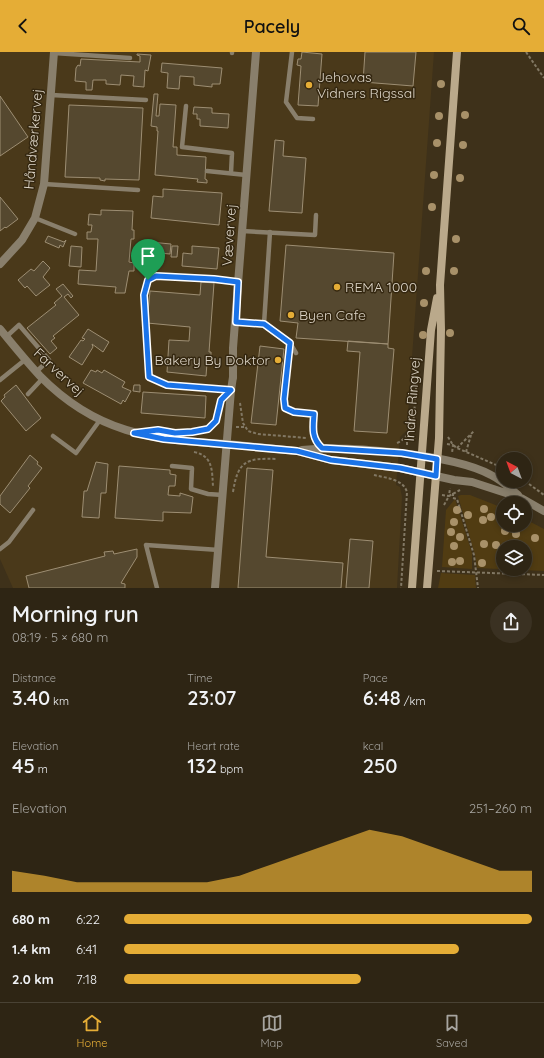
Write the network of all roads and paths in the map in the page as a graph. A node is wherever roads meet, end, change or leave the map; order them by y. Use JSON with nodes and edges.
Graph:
{"nodes":[{"id":1,"x":54,"y":52,"type":"edge"},
{"id":2,"x":256,"y":52,"type":"edge"},
{"id":3,"x":292,"y":52,"type":"edge"},
{"id":4,"x":457,"y":52,"type":"edge"},
{"id":5,"x":526,"y":52,"type":"edge"},
{"id":6,"x":130,"y":58,"type":"dead end"},
{"id":7,"x":544,"y":78,"type":"edge"},
{"id":8,"x":50,"y":95,"type":"junction"},
{"id":9,"x":146,"y":100,"type":"dead end"},
{"id":10,"x":186,"y":106,"type":"dead end"},
{"id":11,"x":313,"y":119,"type":"dead end"},
{"id":12,"x":208,"y":171,"type":"dead end"},
{"id":13,"x":231,"y":173,"type":"junction"},
{"id":14,"x":246,"y":175,"type":"junction"},
{"id":15,"x":44,"y":184,"type":"junction"},
{"id":16,"x":138,"y":190,"type":"dead end"},
{"id":17,"x":316,"y":215,"type":"dead end"},
{"id":18,"x":35,"y":218,"type":"junction"},
{"id":19,"x":242,"y":231,"type":"junction"},
{"id":20,"x":270,"y":232,"type":"junction"},
{"id":21,"x":74,"y":234,"type":"dead end"},
{"id":22,"x":0,"y":264,"type":"edge"},
{"id":23,"x":238,"y":282,"type":"junction"},
{"id":24,"x":440,"y":285,"type":"junction"},
{"id":25,"x":236,"y":322,"type":"junction"},
{"id":26,"x":264,"y":324,"type":"junction"},
{"id":27,"x":0,"y":329,"type":"edge"},
{"id":28,"x":6,"y":337,"type":"junction"},
{"id":29,"x":290,"y":343,"type":"junction"},
{"id":30,"x":296,"y":353,"type":"dead end"},
{"id":31,"x":26,"y":359,"type":"junction"},
{"id":32,"x":36,"y":371,"type":"junction"},
{"id":33,"x":43,"y":378,"type":"junction"},
{"id":34,"x":0,"y":380,"type":"edge"},
{"id":35,"x":231,"y":390,"type":"junction"},
{"id":36,"x":415,"y":392,"type":"dead end"},
{"id":37,"x":28,"y":394,"type":"dead end"},
{"id":38,"x":220,"y":407,"type":"dead end"},
{"id":39,"x":100,"y":420,"type":"junction"},
{"id":40,"x":186,"y":432,"type":"dead end"},
{"id":41,"x":446,"y":433,"type":"dead end"},
{"id":42,"x":53,"y":436,"type":"dead end"},
{"id":43,"x":314,"y":438,"type":"junction"},
{"id":44,"x":227,"y":444,"type":"junction"},
{"id":45,"x":391,"y":444,"type":"dead end"},
{"id":46,"x":322,"y":448,"type":"junction"},
{"id":47,"x":457,"y":448,"type":"junction"},
{"id":48,"x":297,"y":451,"type":"junction"},
{"id":49,"x":466,"y":452,"type":"junction"},
{"id":50,"x":421,"y":456,"type":"junction"},
{"id":51,"x":278,"y":459,"type":"dead end"},
{"id":52,"x":437,"y":459,"type":"junction"},
{"id":53,"x":496,"y":465,"type":"edge"},
{"id":54,"x":172,"y":466,"type":"dead end"},
{"id":55,"x":420,"y":472,"type":"junction"},
{"id":56,"x":373,"y":475,"type":"dead end"},
{"id":57,"x":436,"y":476,"type":"junction"},
{"id":58,"x":532,"y":486,"type":"edge"},
{"id":59,"x":466,"y":489,"type":"dead end"},
{"id":60,"x":453,"y":493,"type":"junction"},
{"id":61,"x":223,"y":495,"type":"junction"},
{"id":62,"x":544,"y":495,"type":"edge"},
{"id":63,"x":515,"y":496,"type":"edge"},
{"id":64,"x":518,"y":496,"type":"edge"},
{"id":65,"x":232,"y":497,"type":"dead end"},
{"id":66,"x":532,"y":504,"type":"edge"},
{"id":67,"x":34,"y":510,"type":"dead end"},
{"id":68,"x":442,"y":510,"type":"dead end"},
{"id":69,"x":544,"y":511,"type":"edge"},
{"id":70,"x":0,"y":549,"type":"edge"},
{"id":71,"x":219,"y":550,"type":"junction"},
{"id":72,"x":429,"y":570,"type":"junction"},
{"id":73,"x":476,"y":572,"type":"junction"},
{"id":74,"x":544,"y":575,"type":"edge"},
{"id":75,"x":156,"y":588,"type":"edge"},
{"id":76,"x":215,"y":588,"type":"edge"},
{"id":77,"x":401,"y":588,"type":"edge"},
{"id":78,"x":412,"y":588,"type":"edge"},
{"id":79,"x":427,"y":588,"type":"edge"},
{"id":80,"x":478,"y":588,"type":"edge"}],
"edges":[{"from":1,"to":6,"type":"lane"},
{"from":1,"to":8,"type":"street","name":"Håndværkervej"},
{"from":2,"to":14,"type":"street","name":"Vævervej"},
{"from":3,"to":11,"type":"lane"},
{"from":4,"to":24,"type":"main road","name":"Indre Ringvej"},
{"from":5,"to":7,"type":"path"},
{"from":8,"to":9,"type":"lane"},
{"from":8,"to":15,"type":"street","name":"Håndværkervej"},
{"from":10,"to":13,"type":"lane"},
{"from":12,"to":13,"type":"lane"},
{"from":13,"to":14,"type":"lane"},
{"from":14,"to":19,"type":"street","name":"Vævervej"},
{"from":15,"to":16,"type":"lane"},
{"from":15,"to":18,"type":"street","name":"Håndværkervej"},
{"from":17,"to":20,"type":"lane"},
{"from":18,"to":21,"type":"lane"},
{"from":18,"to":22,"type":"street","name":"Håndværkervej"},
{"from":19,"to":20,"type":"lane"},
{"from":19,"to":23,"type":"street","name":"Vævervej"},
{"from":20,"to":26,"type":"lane"},
{"from":23,"to":25,"type":"street","name":"Vævervej"},
{"from":23,"to":35,"type":"lane"},
{"from":24,"to":50,"type":"main road","name":"Indre Ringvej"},
{"from":24,"to":52,"type":"main road","name":"Indre Ringvej"},
{"from":25,"to":26,"type":"lane"},
{"from":25,"to":35,"type":"street","name":"Vævervej"},
{"from":26,"to":29,"type":"lane"},
{"from":27,"to":28,"type":"street","name":"Farvervej"},
{"from":28,"to":31,"type":"street","name":"Farvervej"},
{"from":28,"to":32,"type":"lane"},
{"from":29,"to":30,"type":"lane"},
{"from":29,"to":43,"type":"lane"},
{"from":31,"to":32,"type":"street","name":"Farvervej"},
{"from":31,"to":34,"type":"lane"},
{"from":32,"to":33,"type":"street","name":"Farvervej"},
{"from":33,"to":37,"type":"lane"},
{"from":33,"to":39,"type":"street","name":"Farvervej"},
{"from":35,"to":43,"type":"path"},
{"from":35,"to":44,"type":"street","name":"Vævervej"},
{"from":36,"to":45,"type":"path"},
{"from":38,"to":40,"type":"path"},
{"from":39,"to":42,"type":"lane"},
{"from":39,"to":44,"type":"street","name":"Farvervej"},
{"from":41,"to":47,"type":"path"},
{"from":43,"to":46,"type":"lane"},
{"from":44,"to":48,"type":"street","name":"Farvervej"},
{"from":44,"to":61,"type":"street","name":"Vævervej"},
{"from":46,"to":48,"type":"street","name":"Farvervej"},
{"from":46,"to":50,"type":"street","name":"Farvervej"},
{"from":47,"to":49,"type":"path"},
{"from":47,"to":49,"type":"path"},
{"from":48,"to":55,"type":"street","name":"Farvervej"},
{"from":49,"to":53,"type":"path"},
{"from":50,"to":52,"type":"street","name":"Farvervej"},
{"from":50,"to":55,"type":"main road","name":"Indre Ringvej"},
{"from":51,"to":65,"type":"path"},
{"from":52,"to":57,"type":"main road","name":"Indre Ringvej"},
{"from":52,"to":64,"type":"street","name":"Farvervej"},
{"from":54,"to":61,"type":"lane"},
{"from":55,"to":57,"type":"street","name":"Farvervej"},
{"from":55,"to":78,"type":"main road","name":"Indre Ringvej"},
{"from":56,"to":77,"type":"path"},
{"from":57,"to":63,"type":"street","name":"Farvervej"},
{"from":57,"to":72,"type":"main road","name":"Indre Ringvej"},
{"from":58,"to":62,"type":"path"},
{"from":59,"to":60,"type":"path"},
{"from":60,"to":68,"type":"path"},
{"from":60,"to":73,"type":"path"},
{"from":61,"to":71,"type":"street","name":"Vævervej"},
{"from":66,"to":69,"type":"street"},
{"from":67,"to":70,"type":"lane"},
{"from":71,"to":75,"type":"lane"},
{"from":71,"to":76,"type":"street","name":"Vævervej"},
{"from":72,"to":73,"type":"path"},
{"from":72,"to":79,"type":"main road","name":"Indre Ringvej"},
{"from":73,"to":74,"type":"path"},
{"from":73,"to":80,"type":"path"}]}
